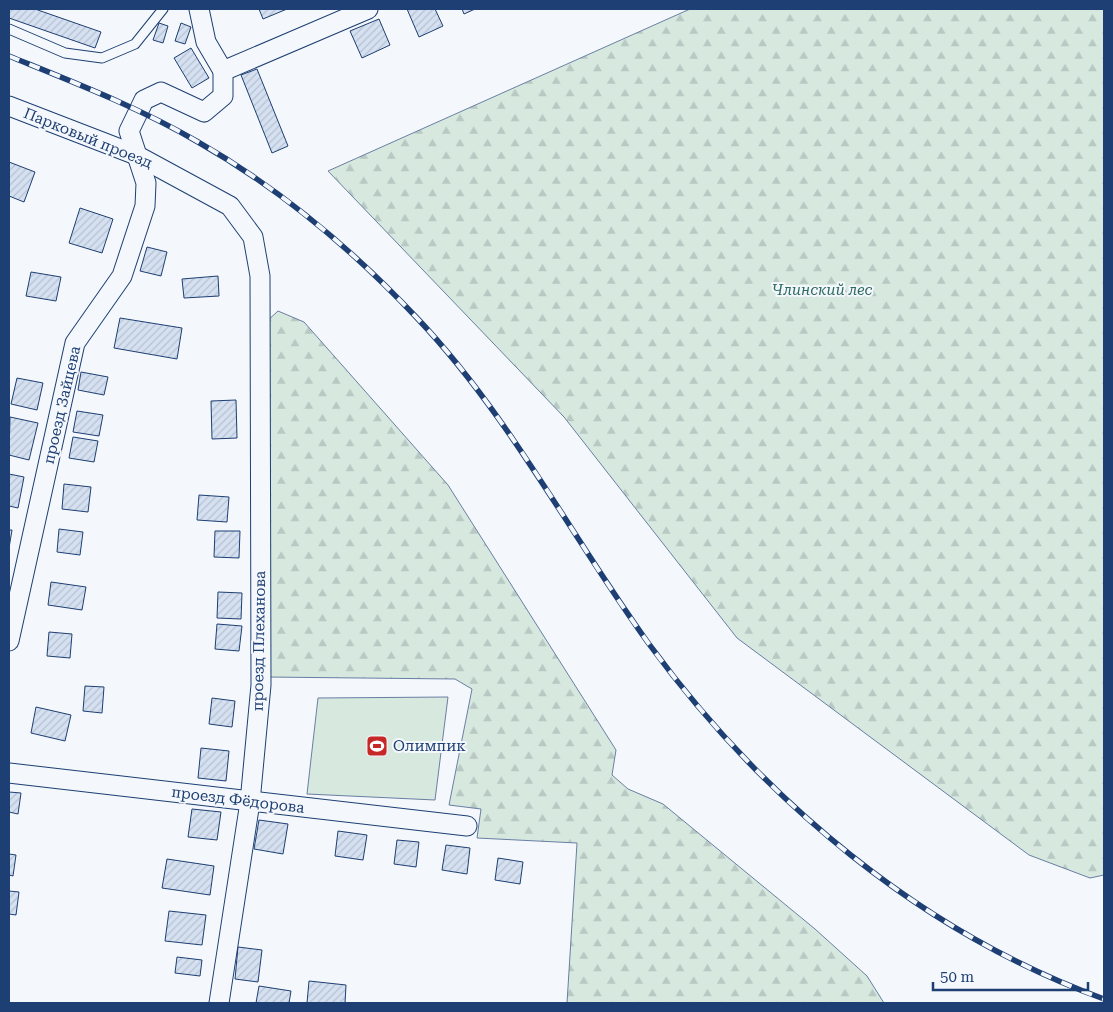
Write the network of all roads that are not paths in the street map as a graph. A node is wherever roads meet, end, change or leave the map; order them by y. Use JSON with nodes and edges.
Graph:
{"nodes":[{"id":1,"x":163,"y":9,"type":"edge"},
{"id":2,"x":199,"y":9,"type":"edge"},
{"id":3,"x":368,"y":9,"type":"edge"},
{"id":4,"x":9,"y":29,"type":"edge"},
{"id":5,"x":223,"y":71,"type":"junction"},
{"id":6,"x":9,"y":106,"type":"edge"},
{"id":7,"x":136,"y":155,"type":"junction"},
{"id":8,"x":260,"y":276,"type":"joint"},
{"id":9,"x":9,"y":641,"type":"edge"},
{"id":10,"x":9,"y":772,"type":"edge"},
{"id":11,"x":250,"y":802,"type":"junction"},
{"id":12,"x":467,"y":826,"type":"dead end"},
{"id":13,"x":219,"y":1003,"type":"edge"}],
"edges":[{"from":1,"to":4,"type":"lane"},
{"from":2,"to":5,"type":"street"},
{"from":3,"to":5,"type":"street"},
{"from":5,"to":7,"type":"street","name":"проезд Зайцева"},
{"from":6,"to":7,"type":"street","name":"Парковый проезд"},
{"from":7,"to":8,"type":"street","name":"Парковый проезд"},
{"from":7,"to":9,"type":"street","name":"проезд Зайцева"},
{"from":8,"to":11,"type":"street","name":"проезд Плеханова"},
{"from":10,"to":11,"type":"street","name":"проезд Фёдорова"},
{"from":11,"to":12,"type":"street","name":"проезд Фёдорова"},
{"from":11,"to":13,"type":"street","name":"проезд Плеханова"}]}
